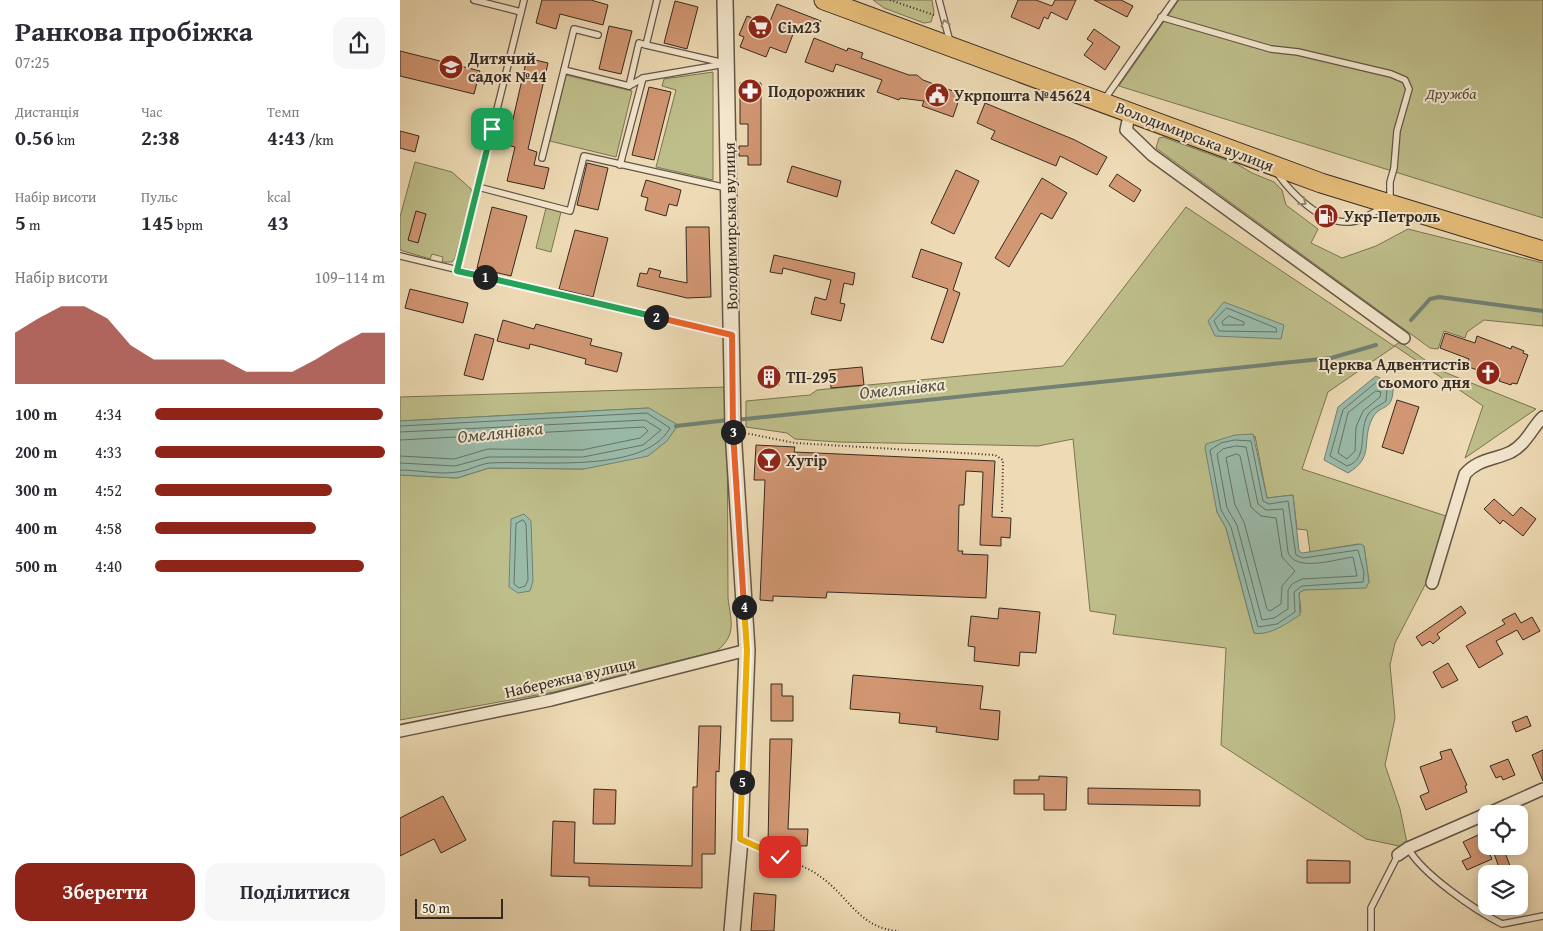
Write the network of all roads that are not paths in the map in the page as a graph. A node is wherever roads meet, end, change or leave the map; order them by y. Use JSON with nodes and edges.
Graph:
{"nodes":[{"id":1,"x":474,"y":0,"type":"edge"},
{"id":2,"x":524,"y":0,"type":"edge"},
{"id":3,"x":657,"y":0,"type":"edge"},
{"id":4,"x":725,"y":0,"type":"edge"},
{"id":5,"x":824,"y":0,"type":"edge"},
{"id":6,"x":939,"y":0,"type":"edge"},
{"id":7,"x":1174,"y":0,"type":"edge"},
{"id":8,"x":852,"y":5,"type":"edge"},
{"id":9,"x":521,"y":12,"type":"junction"},
{"id":10,"x":1161,"y":17,"type":"junction"},
{"id":11,"x":598,"y":35,"type":"dead end"},
{"id":12,"x":646,"y":45,"type":"junction"},
{"id":13,"x":951,"y":47,"type":"junction"},
{"id":14,"x":727,"y":64,"type":"junction"},
{"id":15,"x":564,"y":70,"type":"junction"},
{"id":16,"x":643,"y":78,"type":"junction"},
{"id":17,"x":629,"y":86,"type":"junction"},
{"id":18,"x":1103,"y":102,"type":"junction"},
{"id":19,"x":1130,"y":112,"type":"junction"},
{"id":20,"x":542,"y":158,"type":"dead end"},
{"id":21,"x":620,"y":165,"type":"junction"},
{"id":22,"x":1272,"y":165,"type":"junction"},
{"id":23,"x":478,"y":187,"type":"junction"},
{"id":24,"x":729,"y":189,"type":"junction"},
{"id":25,"x":1390,"y":204,"type":"junction"},
{"id":26,"x":1543,"y":251,"type":"edge"},
{"id":27,"x":400,"y":256,"type":"edge"},
{"id":28,"x":457,"y":271,"type":"junction"},
{"id":29,"x":732,"y":335,"type":"junction"},
{"id":30,"x":1404,"y":338,"type":"dead end"},
{"id":31,"x":1543,"y":417,"type":"edge"},
{"id":32,"x":1432,"y":583,"type":"dead end"},
{"id":33,"x":747,"y":650,"type":"junction"},
{"id":34,"x":400,"y":731,"type":"edge"},
{"id":35,"x":1543,"y":789,"type":"edge"},
{"id":36,"x":1507,"y":805,"type":"edge"},
{"id":37,"x":1478,"y":817,"type":"edge"},
{"id":38,"x":1408,"y":848,"type":"junction"},
{"id":39,"x":1398,"y":855,"type":"joint"},
{"id":40,"x":1543,"y":916,"type":"edge"},
{"id":41,"x":732,"y":931,"type":"edge"},
{"id":42,"x":1370,"y":931,"type":"edge"}],
"edges":[{"from":1,"to":9,"type":"lane"},
{"from":2,"to":9,"type":"lane"},
{"from":3,"to":12,"type":"lane"},
{"from":4,"to":14,"type":"street","name":"Володимирська вулиця"},
{"from":5,"to":8,"type":"main road","name":"Володимирська вулиця"},
{"from":13,"to":6,"type":"lane","one_way":true},
{"from":7,"to":10,"type":"lane"},
{"from":8,"to":13,"type":"main road","name":"Володимирська вулиця"},
{"from":9,"to":23,"type":"lane"},
{"from":10,"to":18,"type":"lane"},
{"from":10,"to":25,"type":"lane"},
{"from":11,"to":15,"type":"lane"},
{"from":12,"to":14,"type":"lane"},
{"from":12,"to":17,"type":"lane"},
{"from":13,"to":18,"type":"main road","name":"Володимирська вулиця"},
{"from":14,"to":16,"type":"lane"},
{"from":14,"to":24,"type":"street","name":"Володимирська вулиця"},
{"from":15,"to":17,"type":"lane"},
{"from":15,"to":20,"type":"lane"},
{"from":16,"to":17,"type":"lane"},
{"from":16,"to":21,"type":"lane"},
{"from":18,"to":19,"type":"main road","name":"Володимирська вулиця"},
{"from":19,"to":22,"type":"main road","name":"Володимирська вулиця"},
{"from":19,"to":30,"type":"street"},
{"from":21,"to":23,"type":"lane"},
{"from":21,"to":24,"type":"lane"},
{"from":22,"to":25,"type":"main road","name":"Володимирська вулиця"},
{"from":22,"to":25,"type":"lane","one_way":true},
{"from":23,"to":28,"type":"lane"},
{"from":24,"to":29,"type":"street","name":"Володимирська вулиця"},
{"from":25,"to":26,"type":"main road","name":"Володимирська вулиця"},
{"from":27,"to":28,"type":"lane"},
{"from":28,"to":29,"type":"lane"},
{"from":29,"to":33,"type":"street","name":"Володимирська вулиця"},
{"from":31,"to":32,"type":"street"},
{"from":33,"to":34,"type":"street","name":"Набережна вулиця"},
{"from":33,"to":41,"type":"street","name":"Володимирська вулиця"},
{"from":35,"to":36,"type":"street"},
{"from":37,"to":38,"type":"street"},
{"from":38,"to":39,"type":"street"},
{"from":38,"to":40,"type":"lane"},
{"from":39,"to":42,"type":"lane"}]}
